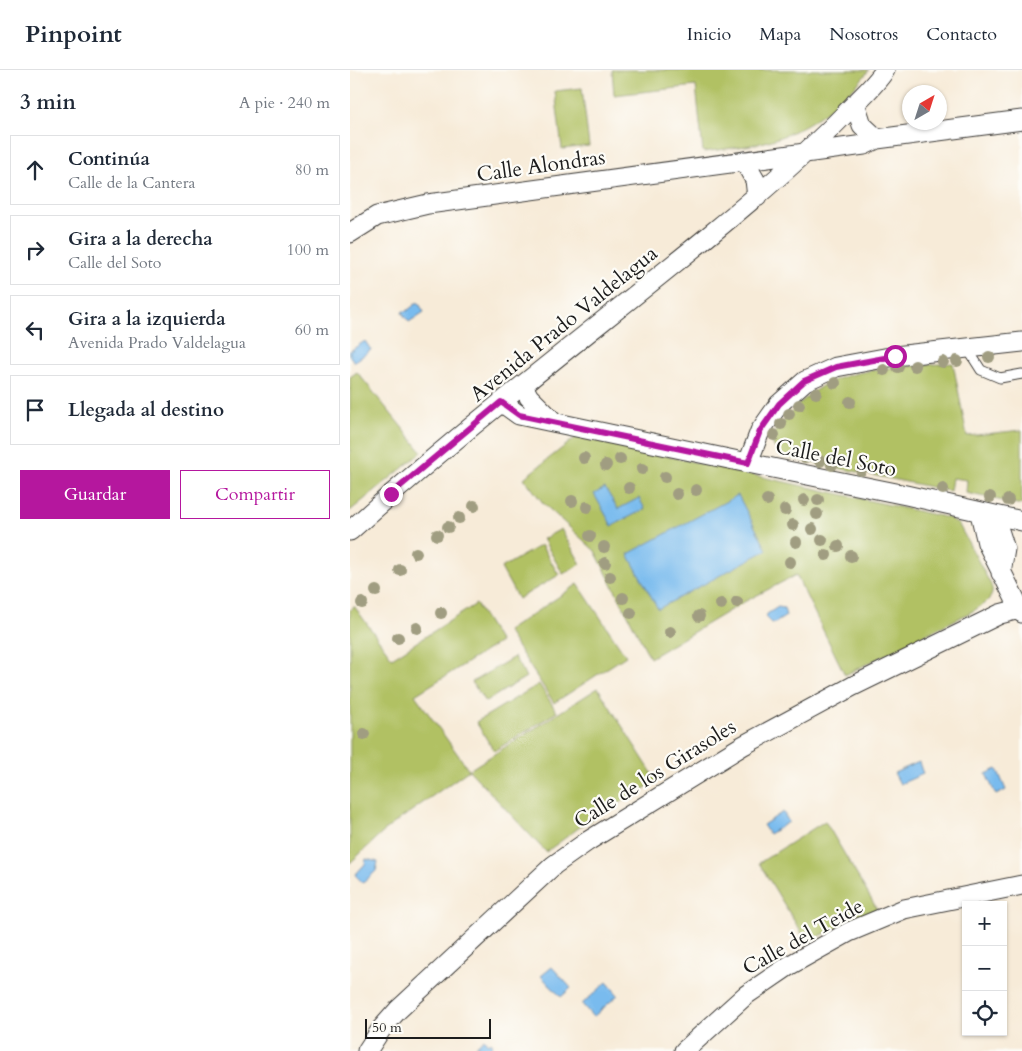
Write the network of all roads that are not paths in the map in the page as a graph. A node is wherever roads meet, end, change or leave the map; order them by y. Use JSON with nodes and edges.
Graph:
{"nodes":[{"id":1,"x":885,"y":70,"type":"edge"},
{"id":2,"x":855,"y":104,"type":"junction"},
{"id":3,"x":1022,"y":120,"type":"edge"},
{"id":4,"x":877,"y":139,"type":"junction"},
{"id":5,"x":806,"y":152,"type":"junction"},
{"id":6,"x":744,"y":160,"type":"junction"},
{"id":7,"x":756,"y":197,"type":"junction"},
{"id":8,"x":350,"y":233,"type":"edge"},
{"id":9,"x":1022,"y":342,"type":"edge"},
{"id":10,"x":967,"y":348,"type":"junction"},
{"id":11,"x":1022,"y":374,"type":"edge"},
{"id":12,"x":523,"y":386,"type":"junction"},
{"id":13,"x":501,"y":402,"type":"junction"},
{"id":14,"x":553,"y":422,"type":"junction"},
{"id":15,"x":748,"y":463,"type":"junction"},
{"id":16,"x":987,"y":514,"type":"junction"},
{"id":17,"x":1022,"y":521,"type":"edge"},
{"id":18,"x":1022,"y":530,"type":"edge"},
{"id":19,"x":350,"y":531,"type":"edge"},
{"id":20,"x":1005,"y":550,"type":"junction"},
{"id":21,"x":1002,"y":573,"type":"junction"},
{"id":22,"x":1021,"y":611,"type":"edge"},
{"id":23,"x":1022,"y":885,"type":"edge"},
{"id":24,"x":367,"y":1051,"type":"edge"},
{"id":25,"x":684,"y":1051,"type":"edge"}],
"edges":[{"from":1,"to":2,"type":"street","name":"Avenida Prado Valdelagua"},
{"from":2,"to":4,"type":"street"},
{"from":2,"to":5,"type":"street","name":"Avenida Prado Valdelagua"},
{"from":3,"to":4,"type":"street","name":"Calle Alondras"},
{"from":4,"to":5,"type":"street","name":"Calle Alondras"},
{"from":5,"to":6,"type":"street","name":"Calle Alondras"},
{"from":5,"to":7,"type":"street","name":"Avenida Prado Valdelagua"},
{"from":6,"to":7,"type":"street"},
{"from":6,"to":8,"type":"street","name":"Calle Alondras"},
{"from":7,"to":12,"type":"street","name":"Avenida Prado Valdelagua"},
{"from":9,"to":10,"type":"street"},
{"from":10,"to":11,"type":"lane"},
{"from":10,"to":15,"type":"street"},
{"from":12,"to":13,"type":"street","name":"Avenida Prado Valdelagua"},
{"from":12,"to":14,"type":"street"},
{"from":13,"to":14,"type":"street","name":"Calle del Soto"},
{"from":13,"to":19,"type":"street","name":"Avenida Prado Valdelagua"},
{"from":14,"to":15,"type":"street","name":"Calle del Soto"},
{"from":15,"to":16,"type":"street","name":"Calle del Soto"},
{"from":16,"to":17,"type":"street","name":"Calle del Soto"},
{"from":16,"to":20,"type":"street"},
{"from":16,"to":21,"type":"street"},
{"from":18,"to":20,"type":"street"},
{"from":20,"to":21,"type":"street"},
{"from":21,"to":22,"type":"street"},
{"from":22,"to":24,"type":"street","name":"Calle de los Girasoles"},
{"from":23,"to":25,"type":"street","name":"Calle del Teide"}]}
